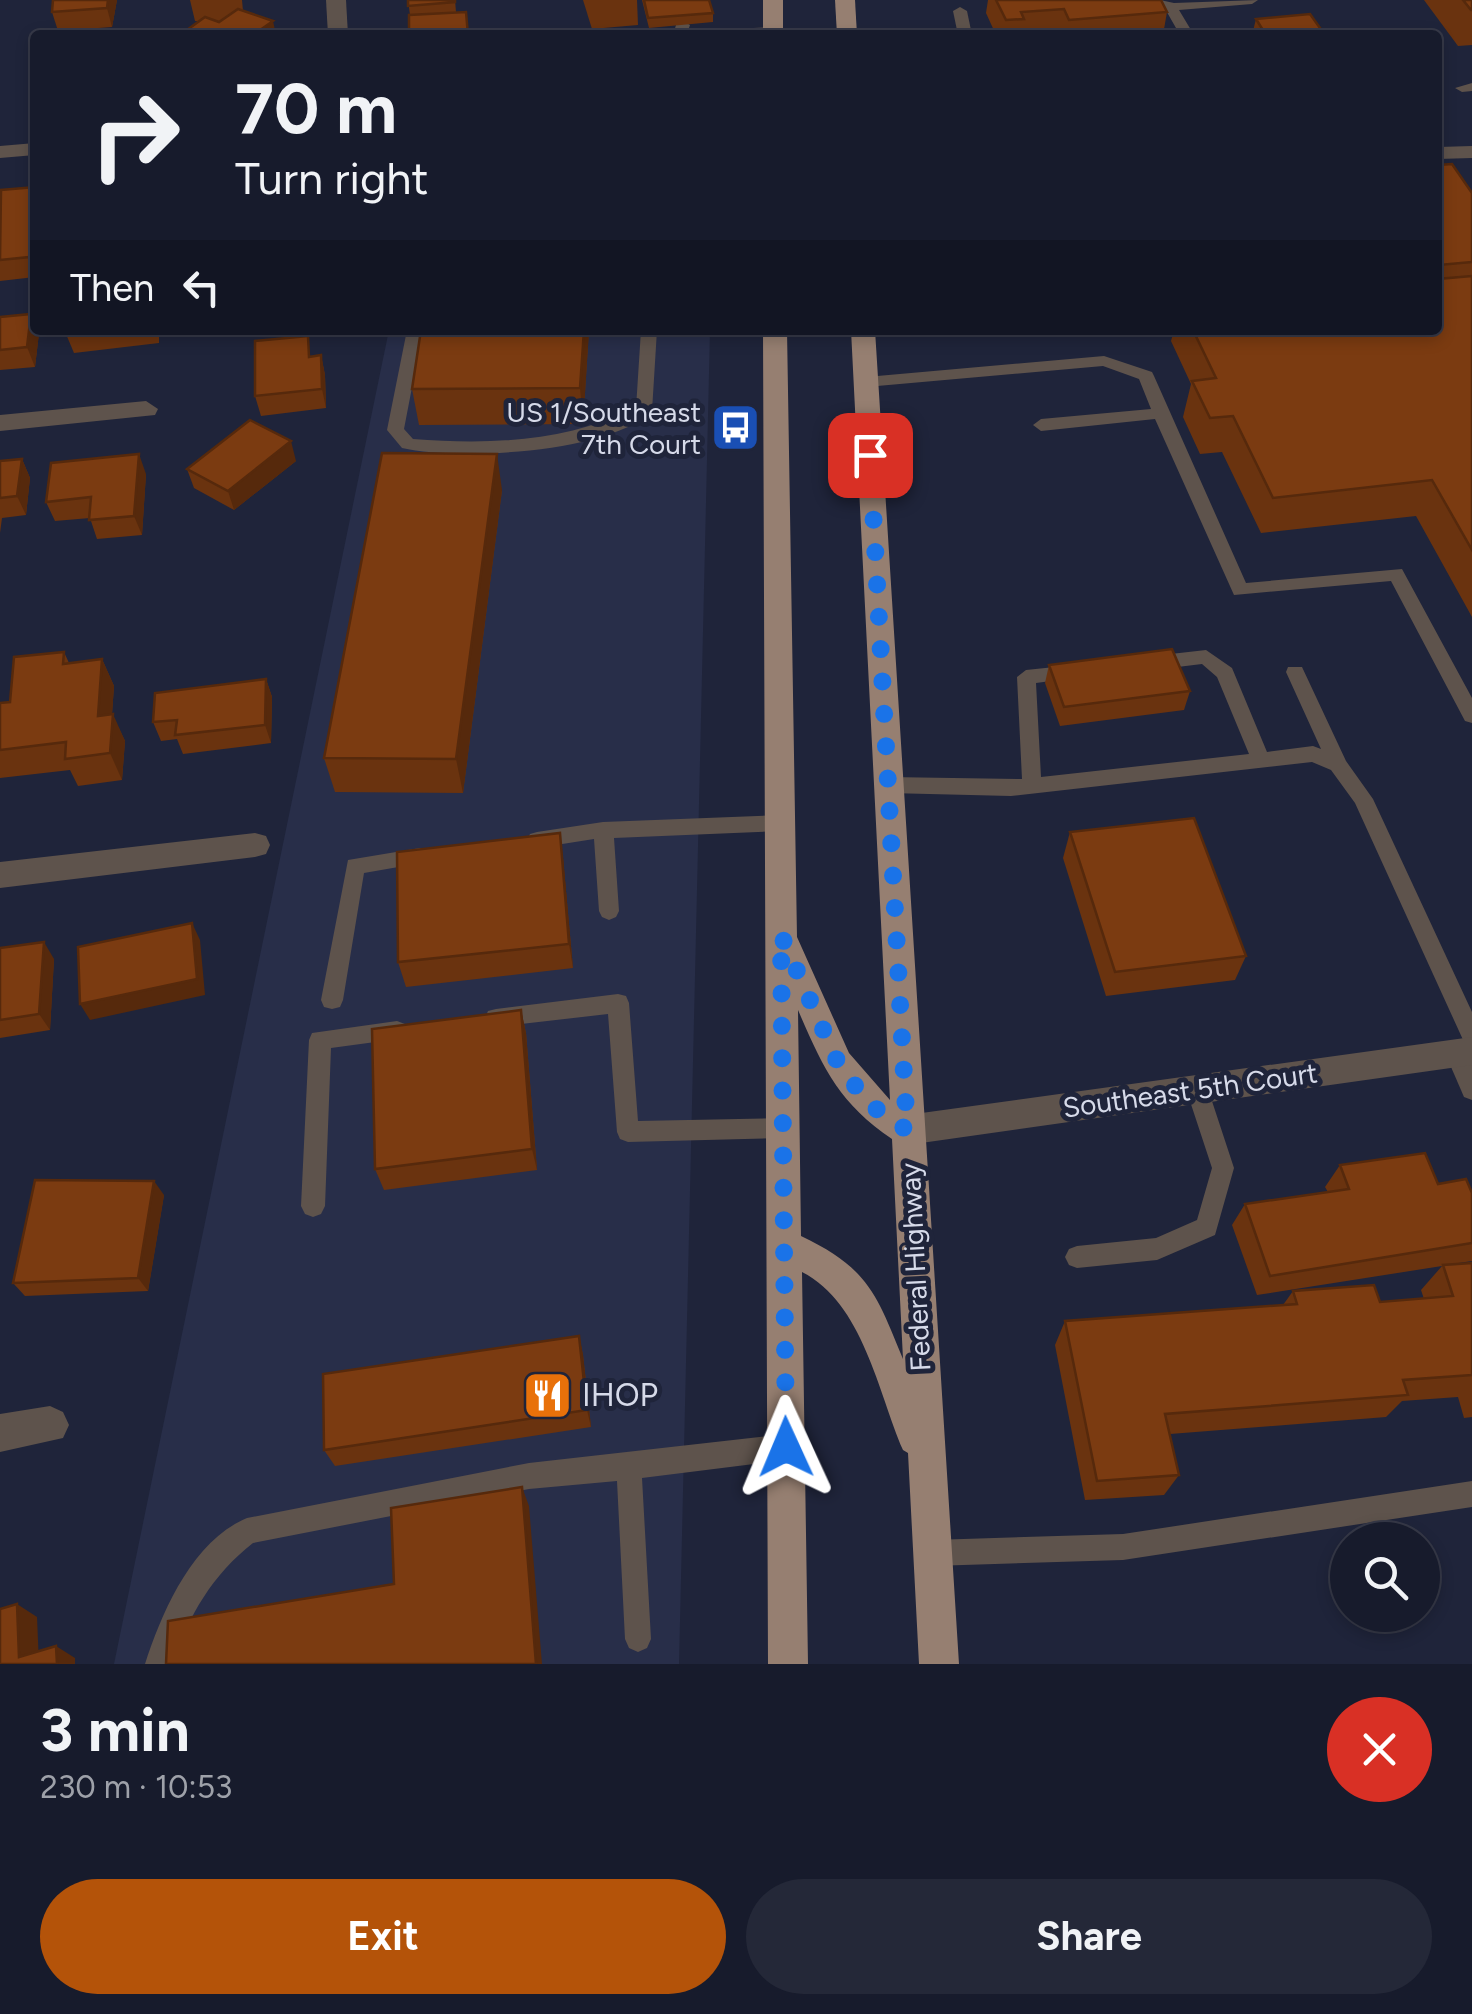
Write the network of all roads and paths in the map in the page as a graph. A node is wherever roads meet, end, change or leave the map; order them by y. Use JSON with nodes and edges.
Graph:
{"nodes":[{"id":1,"x":336,"y":0,"type":"edge"},
{"id":2,"x":772,"y":0,"type":"edge"},
{"id":3,"x":845,"y":0,"type":"edge"},
{"id":4,"x":1252,"y":0,"type":"edge"},
{"id":5,"x":1167,"y":4,"type":"edge"},
{"id":6,"x":960,"y":11,"type":"dead end"},
{"id":7,"x":683,"y":25,"type":"edge"},
{"id":8,"x":338,"y":30,"type":"edge"},
{"id":9,"x":682,"y":30,"type":"edge"},
{"id":10,"x":773,"y":30,"type":"edge"},
{"id":11,"x":847,"y":30,"type":"edge"},
{"id":12,"x":964,"y":30,"type":"edge"},
{"id":13,"x":1183,"y":30,"type":"edge"},
{"id":14,"x":30,"y":149,"type":"edge"},
{"id":15,"x":0,"y":152,"type":"edge"},
{"id":16,"x":1472,"y":152,"type":"edge"},
{"id":17,"x":1442,"y":153,"type":"edge"},
{"id":18,"x":414,"y":335,"type":"edge"},
{"id":19,"x":650,"y":335,"type":"edge"},
{"id":20,"x":775,"y":335,"type":"edge"},
{"id":21,"x":863,"y":335,"type":"edge"},
{"id":22,"x":866,"y":382,"type":"junction"},
{"id":23,"x":146,"y":409,"type":"dead end"},
{"id":24,"x":1161,"y":413,"type":"junction"},
{"id":25,"x":0,"y":423,"type":"edge"},
{"id":26,"x":1041,"y":425,"type":"dead end"},
{"id":27,"x":1134,"y":665,"type":"edge"},
{"id":28,"x":1098,"y":669,"type":"edge"},
{"id":29,"x":1295,"y":672,"type":"dead end"},
{"id":30,"x":1472,"y":716,"type":"edge"},
{"id":31,"x":1260,"y":760,"type":"junction"},
{"id":32,"x":1338,"y":765,"type":"junction"},
{"id":33,"x":888,"y":785,"type":"junction"},
{"id":34,"x":1032,"y":786,"type":"junction"},
{"id":35,"x":780,"y":822,"type":"junction"},
{"id":36,"x":603,"y":830,"type":"junction"},
{"id":37,"x":255,"y":844,"type":"dead end"},
{"id":38,"x":508,"y":844,"type":"edge"},
{"id":39,"x":450,"y":852,"type":"edge"},
{"id":40,"x":0,"y":875,"type":"edge"},
{"id":41,"x":609,"y":911,"type":"dead end"},
{"id":42,"x":781,"y":935,"type":"junction"},
{"id":43,"x":332,"y":1000,"type":"dead end"},
{"id":44,"x":469,"y":1022,"type":"edge"},
{"id":45,"x":413,"y":1028,"type":"edge"},
{"id":46,"x":1466,"y":1046,"type":"edge"},
{"id":47,"x":1197,"y":1089,"type":"junction"},
{"id":48,"x":1472,"y":1090,"type":"edge"},
{"id":49,"x":783,"y":1128,"type":"junction"},
{"id":50,"x":907,"y":1130,"type":"junction"},
{"id":51,"x":313,"y":1206,"type":"dead end"},
{"id":52,"x":784,"y":1245,"type":"junction"},
{"id":53,"x":1077,"y":1257,"type":"dead end"},
{"id":54,"x":50,"y":1425,"type":"dead end"},
{"id":55,"x":0,"y":1432,"type":"edge"},
{"id":56,"x":786,"y":1447,"type":"junction"},
{"id":57,"x":927,"y":1463,"type":"junction"},
{"id":58,"x":629,"y":1466,"type":"junction"},
{"id":59,"x":1472,"y":1494,"type":"edge"},
{"id":60,"x":932,"y":1553,"type":"junction"},
{"id":61,"x":638,"y":1639,"type":"dead end"},
{"id":62,"x":159,"y":1664,"type":"edge"},
{"id":63,"x":788,"y":1664,"type":"edge"},
{"id":64,"x":939,"y":1664,"type":"edge"}],
"edges":[{"from":1,"to":8,"type":"street"},
{"from":2,"to":10,"type":"main road"},
{"from":3,"to":11,"type":"main road"},
{"from":4,"to":5,"type":"lane"},
{"from":5,"to":13,"type":"lane"},
{"from":6,"to":12,"type":"lane"},
{"from":7,"to":9,"type":"lane"},
{"from":14,"to":15,"type":"street"},
{"from":16,"to":17,"type":"street"},
{"from":18,"to":19,"type":"lane"},
{"from":20,"to":35,"type":"main road"},
{"from":21,"to":22,"type":"main road","name":"Federal Highway"},
{"from":22,"to":24,"type":"lane"},
{"from":22,"to":33,"type":"main road","name":"Federal Highway"},
{"from":23,"to":25,"type":"street"},
{"from":24,"to":26,"type":"lane"},
{"from":24,"to":30,"type":"lane"},
{"from":27,"to":31,"type":"lane"},
{"from":28,"to":34,"type":"lane"},
{"from":29,"to":32,"type":"lane"},
{"from":31,"to":32,"type":"lane"},
{"from":31,"to":34,"type":"lane"},
{"from":32,"to":46,"type":"lane"},
{"from":33,"to":34,"type":"lane"},
{"from":33,"to":50,"type":"main road","name":"Federal Highway"},
{"from":35,"to":36,"type":"lane"},
{"from":35,"to":42,"type":"main road"},
{"from":36,"to":38,"type":"lane"},
{"from":36,"to":41,"type":"lane"},
{"from":37,"to":40,"type":"street"},
{"from":39,"to":43,"type":"lane"},
{"from":42,"to":49,"type":"main road"},
{"from":42,"to":50,"type":"main road"},
{"from":44,"to":49,"type":"lane"},
{"from":45,"to":51,"type":"lane"},
{"from":46,"to":47,"type":"street","name":"Southeast 5th Court"},
{"from":46,"to":48,"type":"lane"},
{"from":47,"to":50,"type":"street","name":"Southeast 5th Court"},
{"from":47,"to":53,"type":"lane"},
{"from":49,"to":52,"type":"main road"},
{"from":50,"to":57,"type":"main road","name":"Federal Highway"},
{"from":52,"to":56,"type":"main road"},
{"from":52,"to":57,"type":"main road"},
{"from":54,"to":55,"type":"street"},
{"from":56,"to":58,"type":"lane"},
{"from":56,"to":63,"type":"main road"},
{"from":57,"to":60,"type":"main road","name":"Federal Highway"},
{"from":58,"to":61,"type":"lane"},
{"from":58,"to":62,"type":"lane"},
{"from":59,"to":60,"type":"lane"},
{"from":60,"to":64,"type":"main road","name":"Federal Highway"}]}
